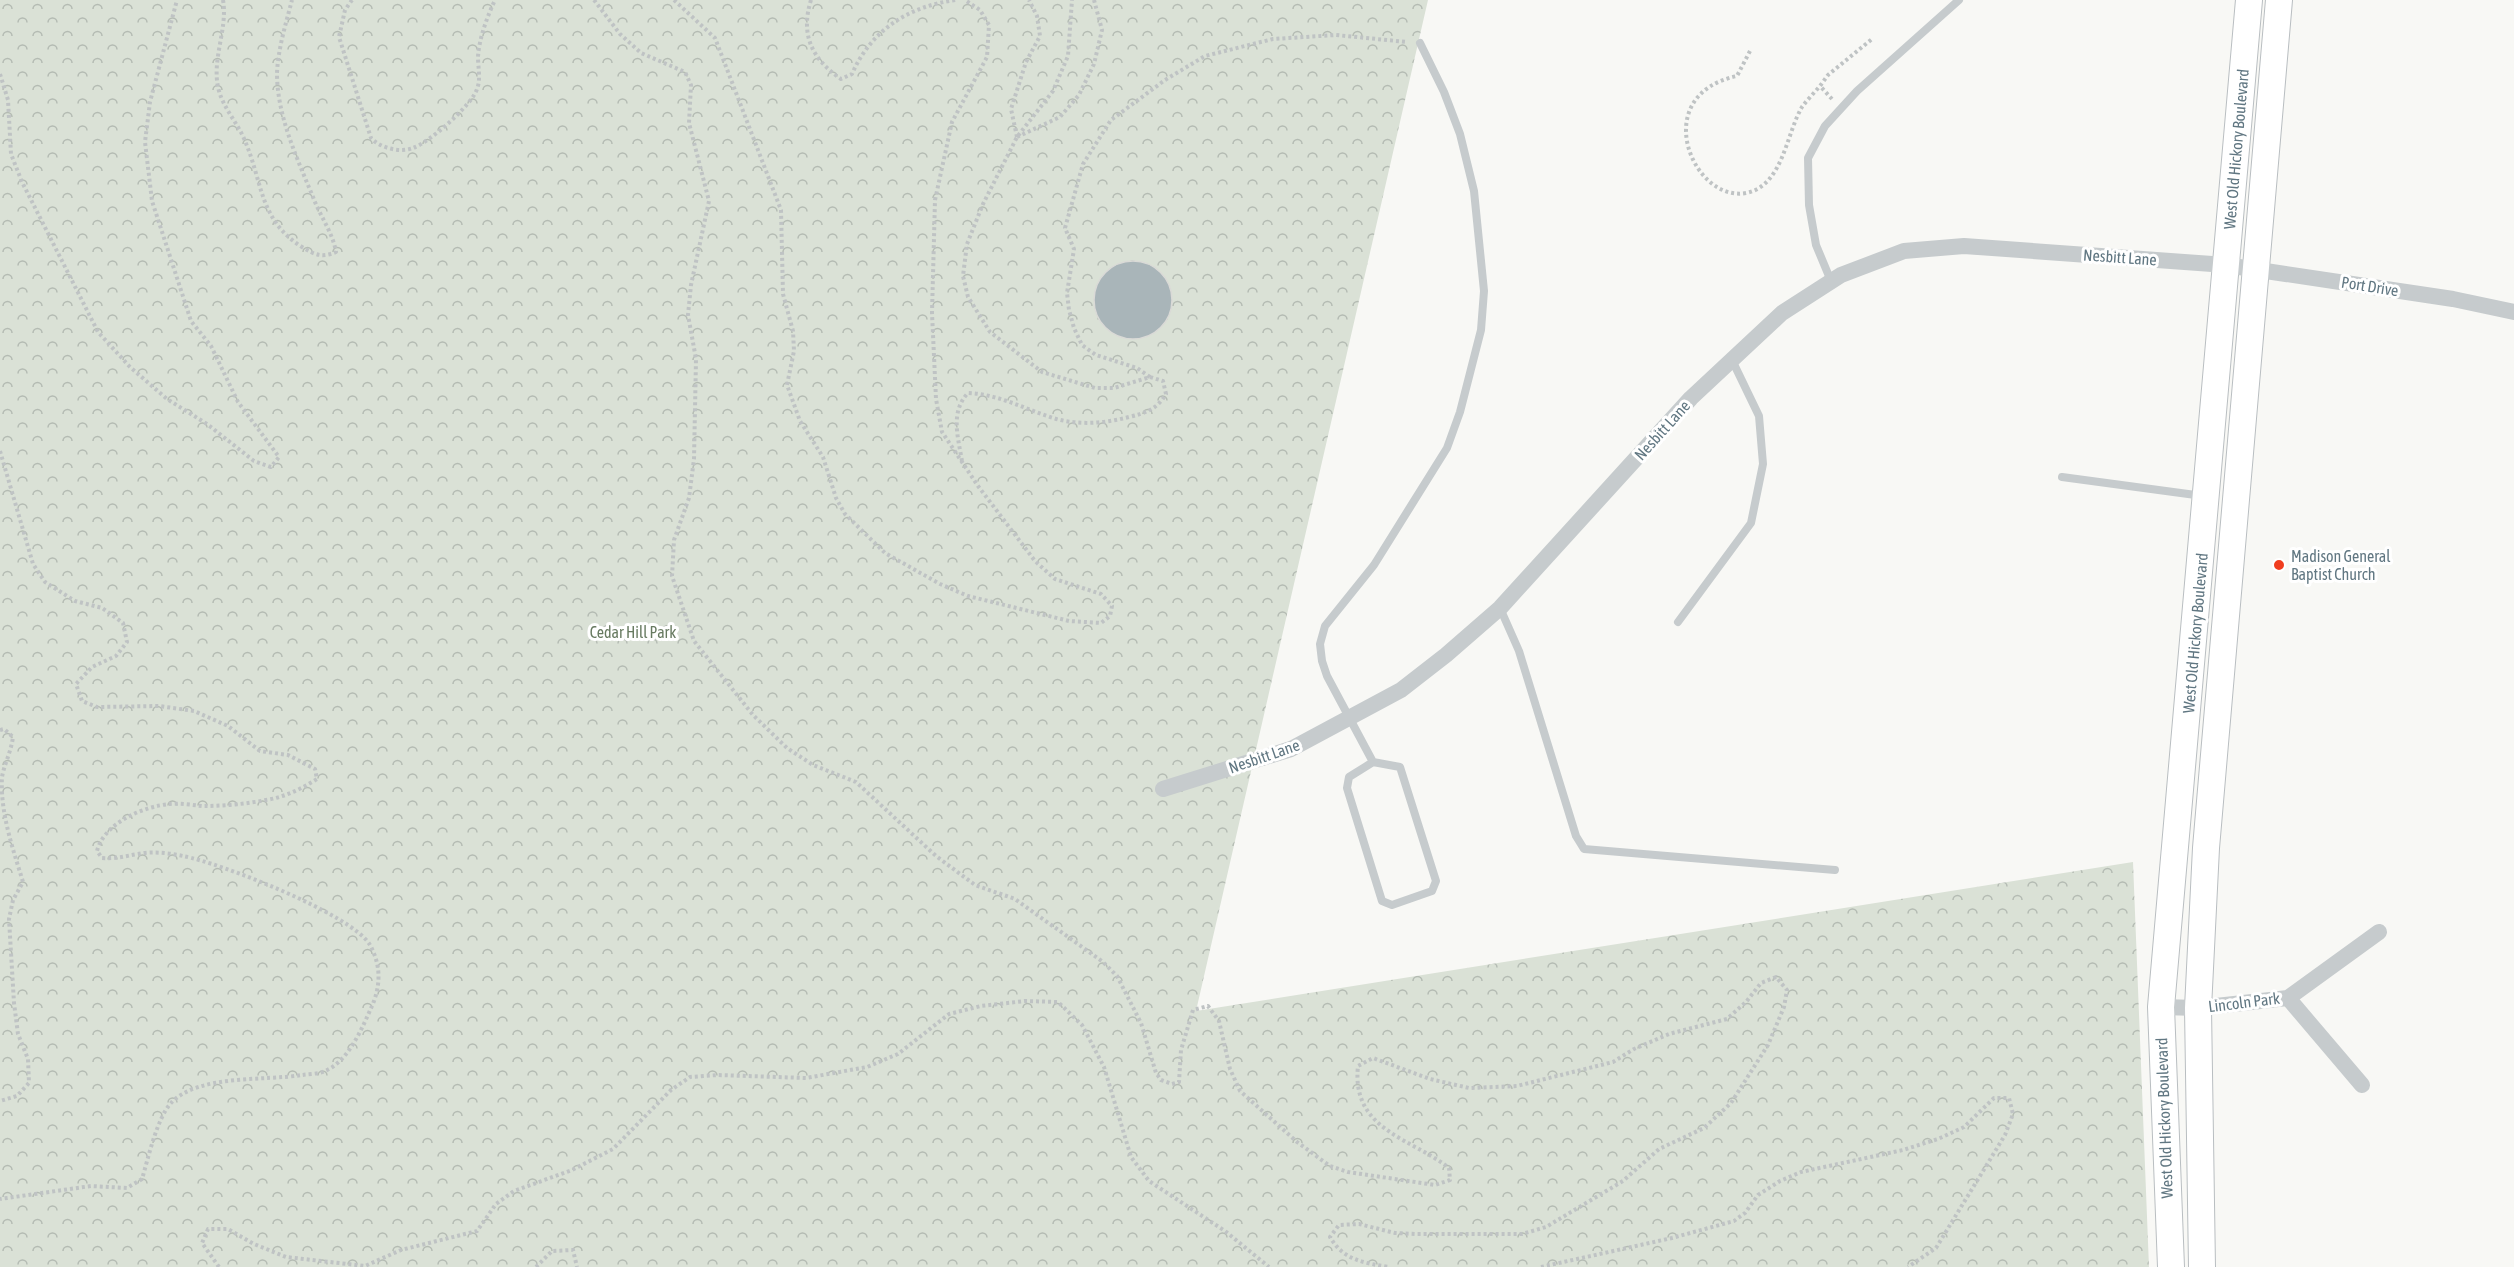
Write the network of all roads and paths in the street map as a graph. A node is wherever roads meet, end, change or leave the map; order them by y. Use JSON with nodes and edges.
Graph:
{"nodes":[{"id":1,"x":177,"y":0,"type":"edge"},
{"id":2,"x":223,"y":0,"type":"edge"},
{"id":3,"x":292,"y":0,"type":"edge"},
{"id":4,"x":352,"y":0,"type":"edge"},
{"id":5,"x":495,"y":0,"type":"edge"},
{"id":6,"x":594,"y":0,"type":"edge"},
{"id":7,"x":674,"y":0,"type":"edge"},
{"id":8,"x":811,"y":0,"type":"edge"},
{"id":9,"x":956,"y":0,"type":"edge"},
{"id":10,"x":965,"y":0,"type":"edge"},
{"id":11,"x":1029,"y":0,"type":"edge"},
{"id":12,"x":1072,"y":0,"type":"edge"},
{"id":13,"x":1094,"y":0,"type":"edge"},
{"id":14,"x":1959,"y":0,"type":"edge"},
{"id":15,"x":2249,"y":0,"type":"edge"},
{"id":16,"x":2279,"y":0,"type":"edge"},
{"id":17,"x":1872,"y":39,"type":"dead end"},
{"id":18,"x":1420,"y":42,"type":"joint"},
{"id":19,"x":1750,"y":51,"type":"dead end"},
{"id":20,"x":0,"y":74,"type":"edge"},
{"id":21,"x":1820,"y":86,"type":"junction"},
{"id":22,"x":1841,"y":108,"type":"junction"},
{"id":23,"x":1017,"y":137,"type":"junction"},
{"id":24,"x":2226,"y":265,"type":"junction"},
{"id":25,"x":2254,"y":269,"type":"junction"},
{"id":26,"x":1831,"y":282,"type":"junction"},
{"id":27,"x":2514,"y":312,"type":"edge"},
{"id":28,"x":1732,"y":360,"type":"junction"},
{"id":29,"x":1150,"y":377,"type":"junction"},
{"id":30,"x":0,"y":451,"type":"edge"},
{"id":31,"x":962,"y":464,"type":"junction"},
{"id":32,"x":2062,"y":477,"type":"dead end"},
{"id":33,"x":2206,"y":496,"type":"junction"},
{"id":34,"x":1500,"y":608,"type":"junction"},
{"id":35,"x":1678,"y":622,"type":"dead end"},
{"id":36,"x":1351,"y":718,"type":"junction"},
{"id":37,"x":0,"y":730,"type":"edge"},
{"id":38,"x":1373,"y":762,"type":"junction"},
{"id":39,"x":2197,"y":771,"type":"junction"},
{"id":40,"x":1163,"y":789,"type":"dead end"},
{"id":41,"x":2191,"y":847,"type":"junction"},
{"id":42,"x":1835,"y":870,"type":"dead end"},
{"id":43,"x":2379,"y":932,"type":"dead end"},
{"id":44,"x":2288,"y":998,"type":"junction"},
{"id":45,"x":2161,"y":1007,"type":"junction"},
{"id":46,"x":2198,"y":1008,"type":"junction"},
{"id":47,"x":2362,"y":1085,"type":"dead end"},
{"id":48,"x":0,"y":1101,"type":"edge"},
{"id":49,"x":0,"y":1199,"type":"edge"},
{"id":50,"x":219,"y":1267,"type":"edge"},
{"id":51,"x":536,"y":1267,"type":"edge"},
{"id":52,"x":577,"y":1267,"type":"edge"},
{"id":53,"x":1269,"y":1267,"type":"edge"},
{"id":54,"x":1389,"y":1267,"type":"edge"},
{"id":55,"x":1541,"y":1267,"type":"edge"},
{"id":56,"x":1908,"y":1267,"type":"edge"},
{"id":57,"x":2171,"y":1267,"type":"edge"},
{"id":58,"x":2202,"y":1267,"type":"edge"}],
"edges":[{"from":1,"to":20,"type":"path"},
{"from":2,"to":3,"type":"path"},
{"from":4,"to":5,"type":"path"},
{"from":6,"to":54,"type":"path"},
{"from":7,"to":31,"type":"path"},
{"from":8,"to":9,"type":"path"},
{"from":10,"to":31,"type":"path"},
{"from":11,"to":23,"type":"path"},
{"from":12,"to":23,"type":"path"},
{"from":13,"to":23,"type":"path"},
{"from":14,"to":22,"type":"lane"},
{"from":15,"to":24,"type":"main road","name":"West Old Hickory Boulevard"},
{"from":16,"to":25,"type":"main road","name":"West Old Hickory Boulevard"},
{"from":17,"to":21,"type":"path"},
{"from":18,"to":29,"type":"path"},
{"from":18,"to":36,"type":"lane"},
{"from":19,"to":21,"type":"path"},
{"from":21,"to":22,"type":"path"},
{"from":22,"to":26,"type":"lane"},
{"from":23,"to":29,"type":"path"},
{"from":24,"to":25,"type":"street","name":"Port Drive"},
{"from":24,"to":26,"type":"street","name":"Nesbitt Lane"},
{"from":24,"to":33,"type":"main road","name":"West Old Hickory Boulevard"},
{"from":25,"to":27,"type":"street","name":"Port Drive"},
{"from":25,"to":39,"type":"main road","name":"West Old Hickory Boulevard"},
{"from":26,"to":28,"type":"street","name":"Nesbitt Lane"},
{"from":28,"to":34,"type":"street","name":"Nesbitt Lane"},
{"from":28,"to":35,"type":"lane"},
{"from":29,"to":31,"type":"path"},
{"from":30,"to":49,"type":"path"},
{"from":32,"to":33,"type":"lane"},
{"from":33,"to":39,"type":"main road","name":"West Old Hickory Boulevard"},
{"from":34,"to":36,"type":"street","name":"Nesbitt Lane"},
{"from":34,"to":42,"type":"lane"},
{"from":36,"to":38,"type":"lane"},
{"from":36,"to":40,"type":"street","name":"Nesbitt Lane"},
{"from":37,"to":48,"type":"path"},
{"from":38,"to":38,"type":"lane"},
{"from":39,"to":41,"type":"main road","name":"West Old Hickory Boulevard"},
{"from":41,"to":45,"type":"main road","name":"West Old Hickory Boulevard"},
{"from":41,"to":46,"type":"main road","name":"West Old Hickory Boulevard"},
{"from":43,"to":44,"type":"street","name":"Lincoln Park"},
{"from":44,"to":46,"type":"street","name":"Lincoln Park"},
{"from":44,"to":47,"type":"street"},
{"from":45,"to":46,"type":"street","name":"Lincoln Park"},
{"from":45,"to":57,"type":"main road","name":"West Old Hickory Boulevard"},
{"from":46,"to":58,"type":"main road","name":"West Old Hickory Boulevard"},
{"from":50,"to":53,"type":"path"},
{"from":51,"to":52,"type":"path"},
{"from":55,"to":56,"type":"path"}]}
